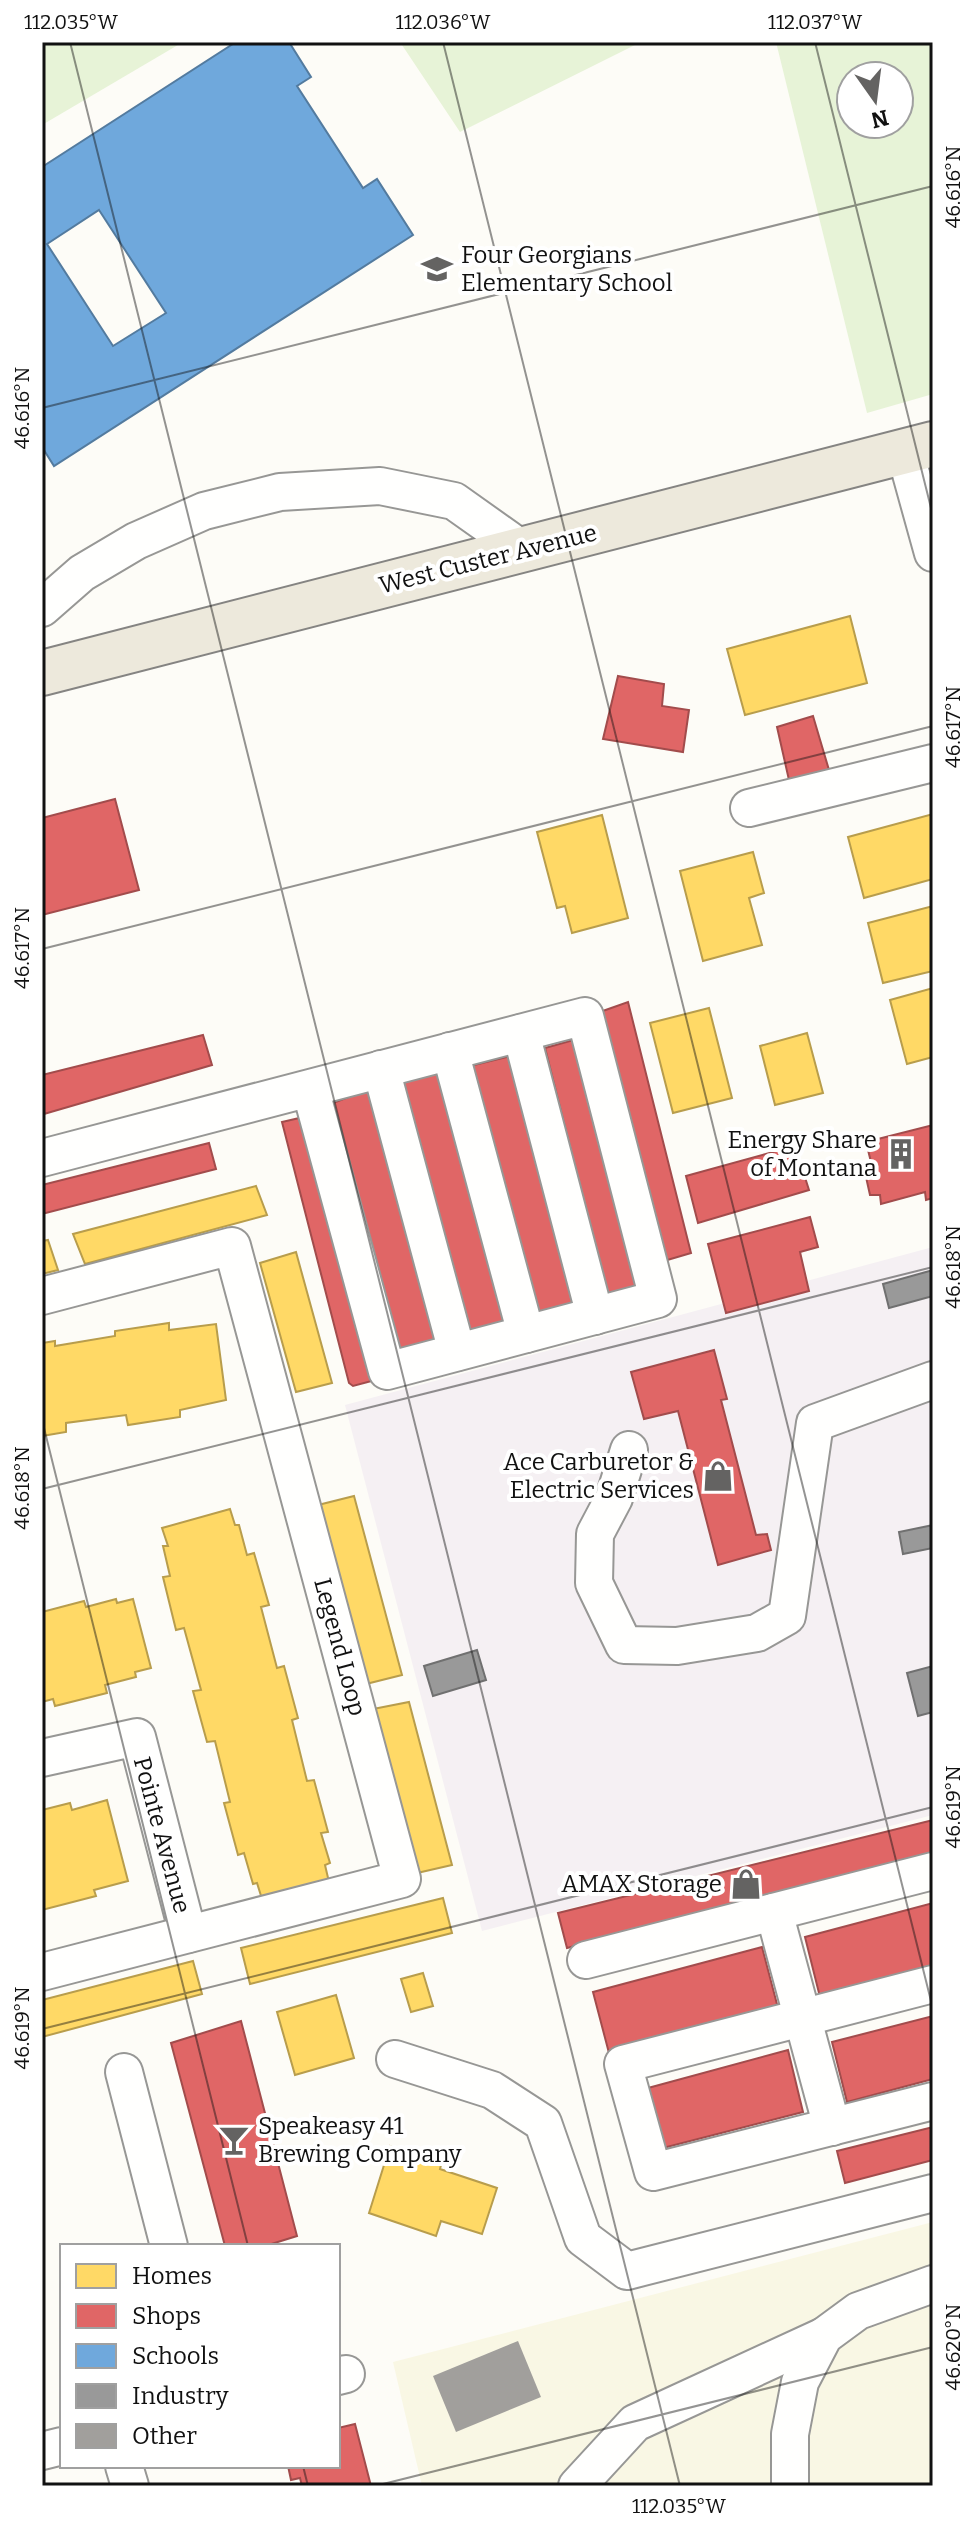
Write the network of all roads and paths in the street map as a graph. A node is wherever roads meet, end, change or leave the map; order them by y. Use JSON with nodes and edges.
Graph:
{"nodes":[{"id":1,"x":919,"y":448,"type":"edge"},
{"id":2,"x":523,"y":550,"type":"junction"},
{"id":3,"x":933,"y":553,"type":"edge"},
{"id":4,"x":42,"y":608,"type":"edge"},
{"id":5,"x":42,"y":673,"type":"edge"},
{"id":6,"x":933,"y":763,"type":"edge"},
{"id":7,"x":749,"y":808,"type":"dead end"},
{"id":8,"x":521,"y":1033,"type":"junction"},
{"id":9,"x":450,"y":1051,"type":"junction"},
{"id":10,"x":381,"y":1069,"type":"junction"},
{"id":11,"x":310,"y":1088,"type":"junction"},
{"id":12,"x":42,"y":1158,"type":"edge"},
{"id":13,"x":42,"y":1296,"type":"edge"},
{"id":14,"x":595,"y":1316,"type":"junction"},
{"id":15,"x":526,"y":1334,"type":"junction"},
{"id":16,"x":457,"y":1352,"type":"junction"},
{"id":17,"x":933,"y":1380,"type":"edge"},
{"id":18,"x":629,"y":1450,"type":"dead end"},
{"id":19,"x":42,"y":1758,"type":"edge"},
{"id":20,"x":933,"y":1871,"type":"edge"},
{"id":21,"x":774,"y":1912,"type":"junction"},
{"id":22,"x":188,"y":1934,"type":"junction"},
{"id":23,"x":586,"y":1960,"type":"dead end"},
{"id":24,"x":42,"y":1972,"type":"edge"},
{"id":25,"x":933,"y":1984,"type":"edge"},
{"id":26,"x":803,"y":2017,"type":"junction"},
{"id":27,"x":395,"y":2059,"type":"dead end"},
{"id":28,"x":124,"y":2072,"type":"dead end"},
{"id":29,"x":933,"y":2101,"type":"edge"},
{"id":30,"x":832,"y":2127,"type":"junction"},
{"id":31,"x":933,"y":2193,"type":"edge"},
{"id":32,"x":168,"y":2244,"type":"edge"},
{"id":33,"x":933,"y":2284,"type":"edge"},
{"id":34,"x":824,"y":2336,"type":"junction"},
{"id":35,"x":577,"y":2486,"type":"edge"},
{"id":36,"x":790,"y":2486,"type":"edge"}],
"edges":[{"from":1,"to":2,"type":"main road","name":"West Custer Avenue"},
{"from":1,"to":3,"type":"street"},
{"from":2,"to":4,"type":"street"},
{"from":2,"to":5,"type":"main road","name":"West Custer Avenue"},
{"from":6,"to":7,"type":"street"},
{"from":8,"to":9,"type":"street"},
{"from":8,"to":14,"type":"street"},
{"from":8,"to":14,"type":"street"},
{"from":9,"to":10,"type":"street"},
{"from":9,"to":15,"type":"street"},
{"from":10,"to":11,"type":"street"},
{"from":10,"to":16,"type":"street"},
{"from":11,"to":12,"type":"street"},
{"from":11,"to":16,"type":"street"},
{"from":13,"to":22,"type":"street","name":"Legend Loop"},
{"from":14,"to":15,"type":"street"},
{"from":15,"to":16,"type":"street"},
{"from":17,"to":18,"type":"street"},
{"from":19,"to":22,"type":"street","name":"Pointe Avenue"},
{"from":20,"to":21,"type":"street"},
{"from":21,"to":23,"type":"street"},
{"from":21,"to":26,"type":"street"},
{"from":22,"to":24,"type":"street","name":"Legend Loop"},
{"from":25,"to":26,"type":"street"},
{"from":26,"to":30,"type":"street"},
{"from":26,"to":30,"type":"street"},
{"from":27,"to":31,"type":"street"},
{"from":28,"to":32,"type":"street"},
{"from":29,"to":30,"type":"street"},
{"from":33,"to":34,"type":"street"},
{"from":34,"to":35,"type":"street"},
{"from":34,"to":36,"type":"street"}]}
